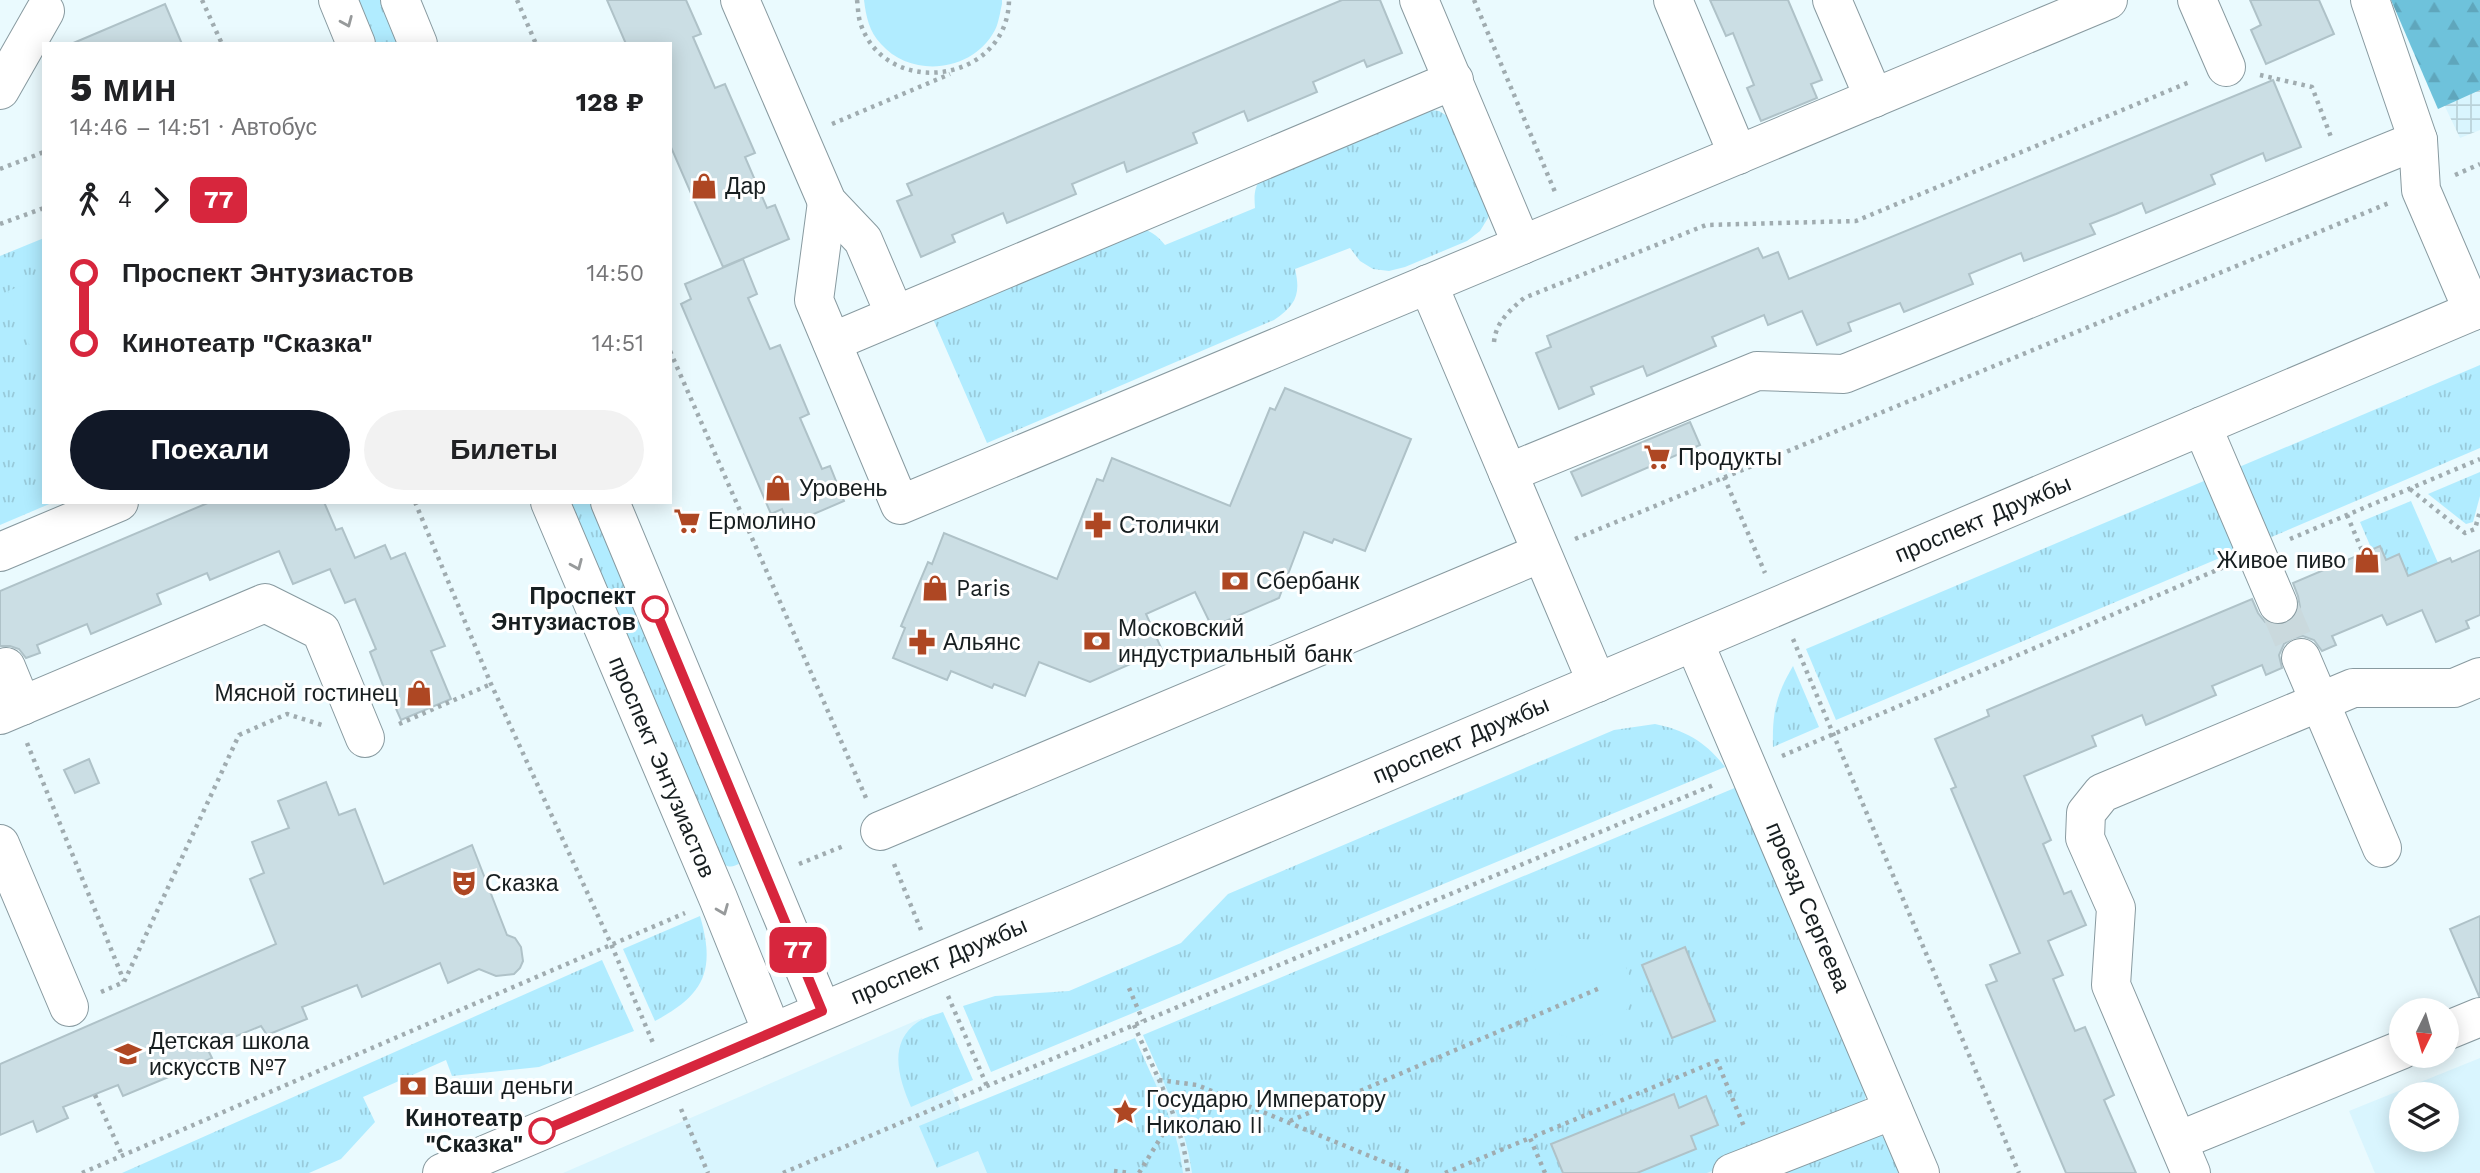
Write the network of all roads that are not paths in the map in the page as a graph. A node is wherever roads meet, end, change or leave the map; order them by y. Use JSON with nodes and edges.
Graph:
{"nodes":[{"id":1,"x":338,"y":0,"type":"edge"},
{"id":2,"x":400,"y":0,"type":"edge"},
{"id":3,"x":740,"y":0,"type":"edge"},
{"id":4,"x":1419,"y":0,"type":"edge"},
{"id":5,"x":1673,"y":0,"type":"edge"},
{"id":6,"x":1832,"y":0,"type":"edge"},
{"id":7,"x":2108,"y":0,"type":"edge"},
{"id":8,"x":2197,"y":0,"type":"edge"},
{"id":9,"x":2370,"y":0,"type":"edge"},
{"id":10,"x":51,"y":4,"type":"edge"},
{"id":11,"x":355,"y":42,"type":"edge"},
{"id":12,"x":417,"y":42,"type":"edge"},
{"id":13,"x":2226,"y":67,"type":"road end"},
{"id":14,"x":1454,"y":80,"type":"junction"},
{"id":15,"x":0,"y":90,"type":"edge"},
{"id":16,"x":1874,"y":98,"type":"junction"},
{"id":17,"x":2418,"y":140,"type":"junction"},
{"id":18,"x":1738,"y":155,"type":"junction"},
{"id":19,"x":827,"y":202,"type":"junction"},
{"id":20,"x":1522,"y":245,"type":"junction"},
{"id":21,"x":1428,"y":284,"type":"junction"},
{"id":22,"x":2476,"y":310,"type":"edge"},
{"id":23,"x":895,"y":315,"type":"junction"},
{"id":24,"x":832,"y":342,"type":"junction"},
{"id":25,"x":2202,"y":426,"type":"junction"},
{"id":26,"x":1507,"y":473,"type":"junction"},
{"id":27,"x":114,"y":504,"type":"edge"},
{"id":28,"x":551,"y":504,"type":"edge"},
{"id":29,"x":611,"y":504,"type":"edge"},
{"id":30,"x":0,"y":552,"type":"edge"},
{"id":31,"x":1541,"y":553,"type":"junction"},
{"id":32,"x":2278,"y":604,"type":"tunnel mouth"},
{"id":33,"x":1694,"y":642,"type":"junction"},
{"id":34,"x":2301,"y":658,"type":"tunnel mouth"},
{"id":35,"x":5,"y":667,"type":"dead end"},
{"id":36,"x":2480,"y":677,"type":"edge"},
{"id":37,"x":1597,"y":683,"type":"junction"},
{"id":38,"x":2319,"y":701,"type":"junction"},
{"id":39,"x":12,"y":710,"type":"edge"},
{"id":40,"x":365,"y":738,"type":"road end"},
{"id":41,"x":880,"y":831,"type":"road end"},
{"id":42,"x":0,"y":844,"type":"edge"},
{"id":43,"x":2382,"y":848,"type":"dead end"},
{"id":44,"x":69,"y":1007,"type":"road end"},
{"id":45,"x":822,"y":1011,"type":"junction"},
{"id":46,"x":2480,"y":1017,"type":"edge"},
{"id":47,"x":2459,"y":1026,"type":"edge"},
{"id":48,"x":772,"y":1032,"type":"junction"},
{"id":49,"x":2389,"y":1056,"type":"edge"},
{"id":50,"x":1893,"y":1110,"type":"junction"},
{"id":51,"x":2185,"y":1157,"type":"edge"},
{"id":52,"x":1745,"y":1167,"type":"edge"},
{"id":53,"x":442,"y":1173,"type":"edge"},
{"id":54,"x":1920,"y":1173,"type":"edge"}],
"edges":[{"from":1,"to":11,"type":"main road","one_way":true},
{"from":2,"to":12,"type":"main road"},
{"from":3,"to":19,"type":"main road"},
{"from":4,"to":14,"type":"main road"},
{"from":5,"to":18,"type":"main road"},
{"from":6,"to":16,"type":"main road"},
{"from":7,"to":16,"type":"main road"},
{"from":8,"to":13,"type":"main road"},
{"from":9,"to":17,"type":"main road"},
{"from":10,"to":15,"type":"main road"},
{"from":14,"to":20,"type":"main road"},
{"from":14,"to":23,"type":"main road"},
{"from":16,"to":18,"type":"main road"},
{"from":17,"to":22,"type":"main road"},
{"from":17,"to":26,"type":"main road"},
{"from":18,"to":20,"type":"main road"},
{"from":19,"to":23,"type":"main road"},
{"from":19,"to":24,"type":"main road"},
{"from":20,"to":21,"type":"main road"},
{"from":21,"to":24,"type":"main road"},
{"from":21,"to":26,"type":"main road"},
{"from":22,"to":25,"type":"main road","name":"проспект Дружбы"},
{"from":23,"to":24,"type":"main road"},
{"from":25,"to":32,"type":"main road"},
{"from":25,"to":33,"type":"main road","name":"проспект Дружбы"},
{"from":26,"to":31,"type":"main road"},
{"from":27,"to":30,"type":"main road"},
{"from":28,"to":48,"type":"main road","name":"проспект Энтузиастов","one_way":true},
{"from":29,"to":45,"type":"main road"},
{"from":31,"to":37,"type":"main road"},
{"from":31,"to":41,"type":"main road"},
{"from":33,"to":37,"type":"main road","name":"проспект Дружбы"},
{"from":33,"to":50,"type":"main road","name":"проезд Сергеева"},
{"from":34,"to":38,"type":"main road"},
{"from":35,"to":39,"type":"main road"},
{"from":36,"to":38,"type":"main road"},
{"from":37,"to":45,"type":"main road","name":"проспект Дружбы"},
{"from":38,"to":43,"type":"main road"},
{"from":38,"to":51,"type":"main road"},
{"from":39,"to":40,"type":"main road"},
{"from":42,"to":44,"type":"main road"},
{"from":45,"to":48,"type":"main road","name":"проспект Дружбы"},
{"from":46,"to":47,"type":"main road"},
{"from":48,"to":53,"type":"main road","name":"проспект Дружбы"},
{"from":49,"to":51,"type":"main road"},
{"from":50,"to":52,"type":"main road"},
{"from":50,"to":54,"type":"main road","name":"проезд Сергеева"}]}
